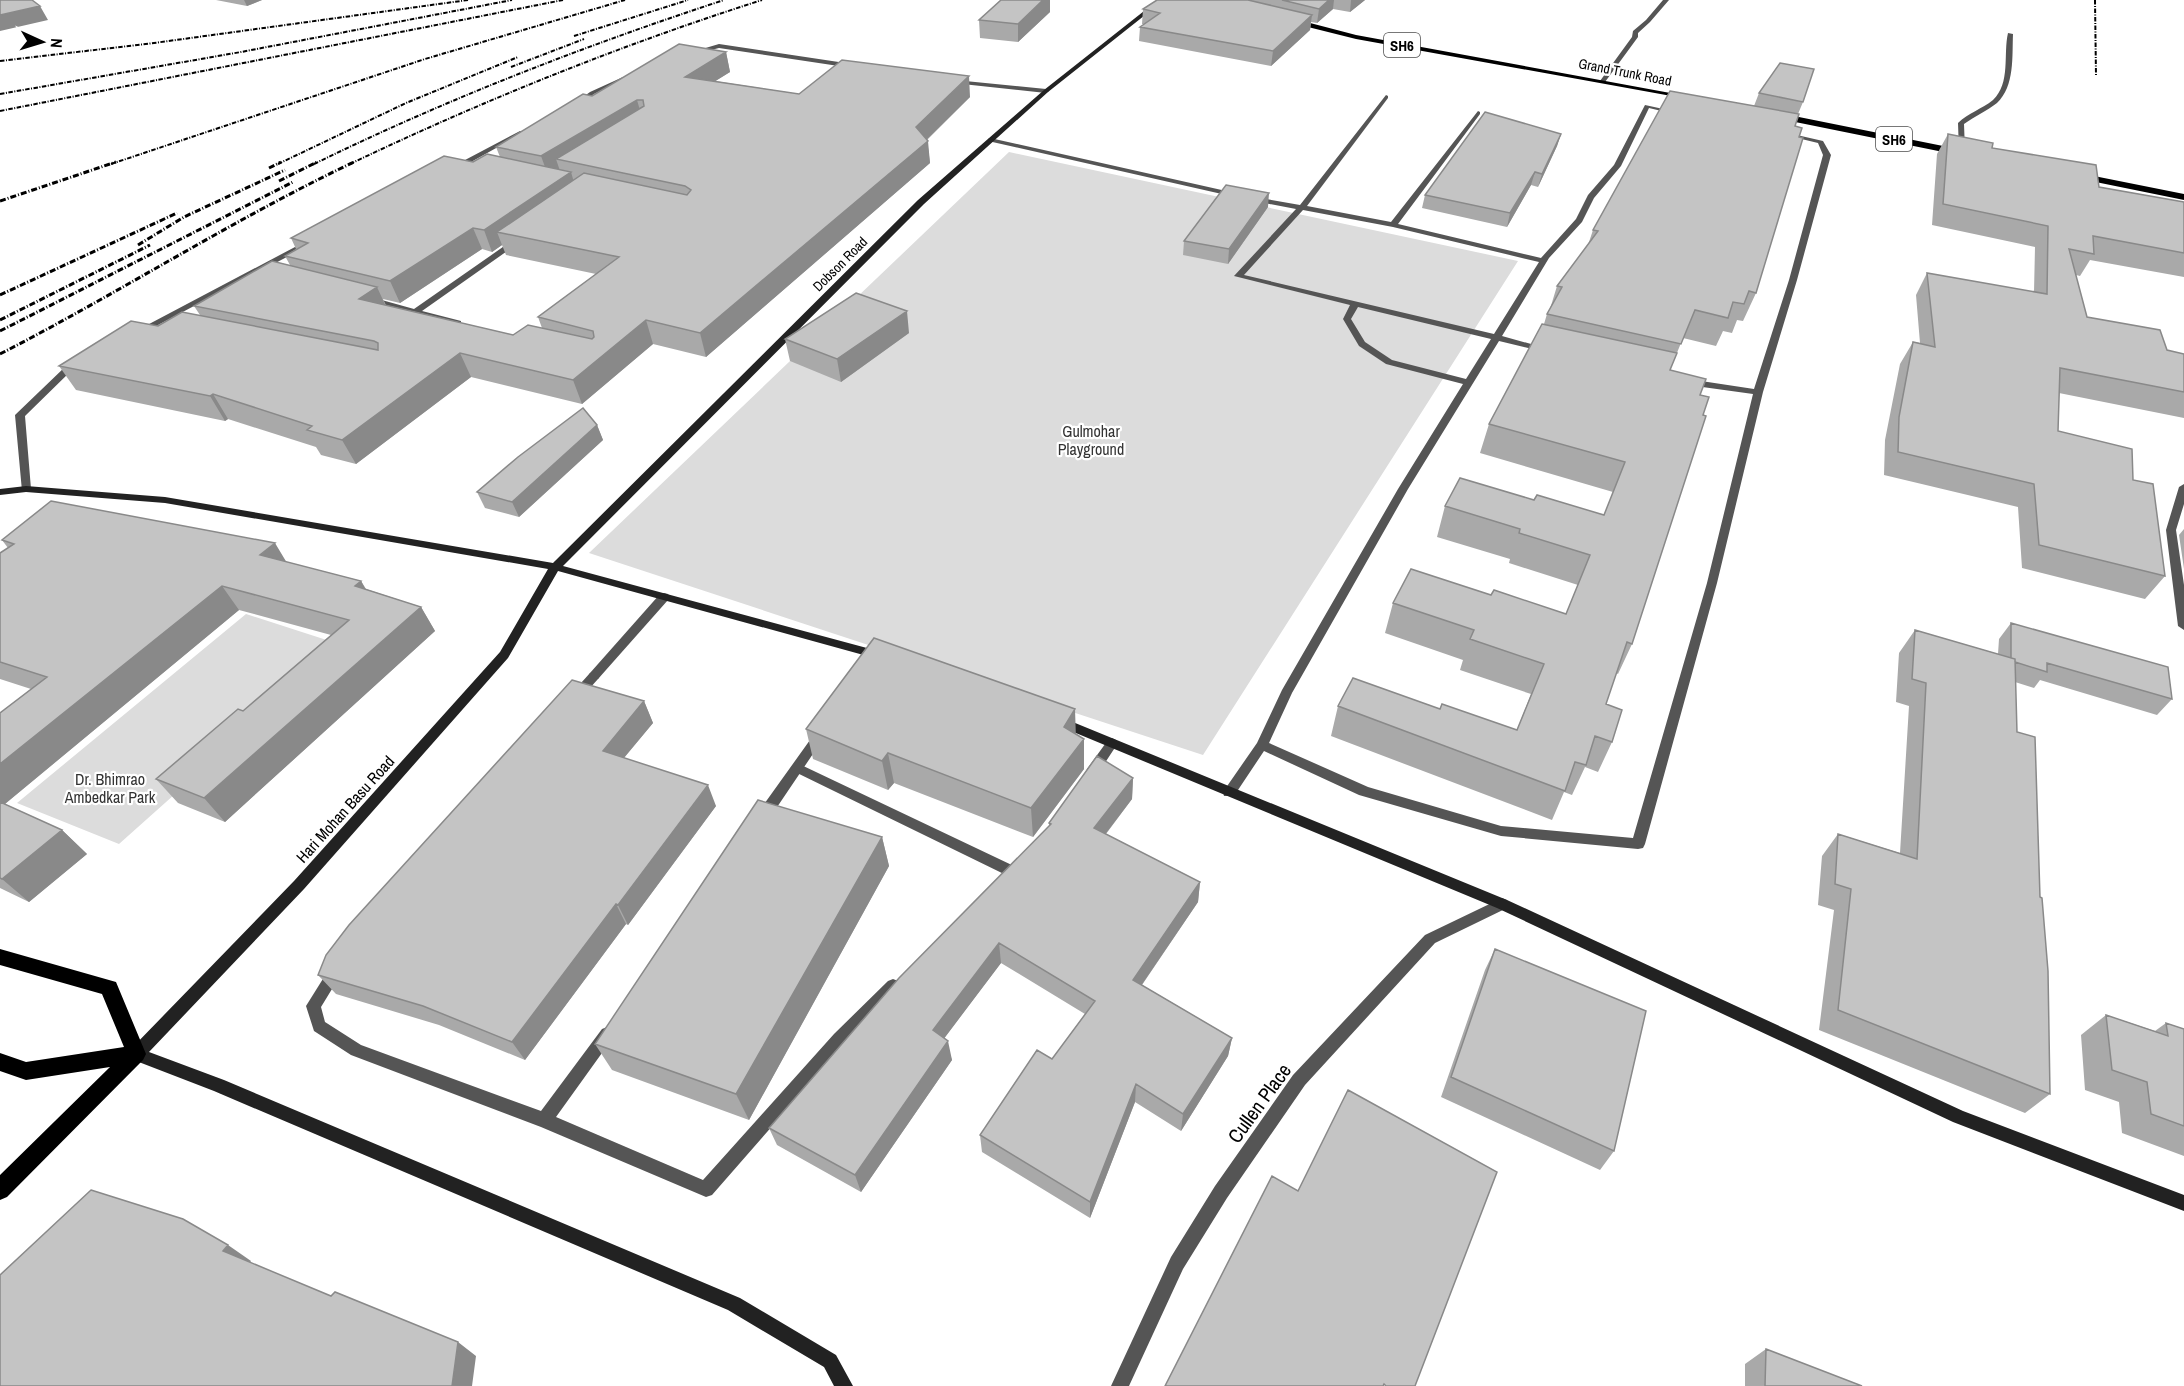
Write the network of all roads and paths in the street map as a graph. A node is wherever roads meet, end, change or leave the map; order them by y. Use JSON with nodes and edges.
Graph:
{"nodes":[{"id":1,"x":1161,"y":0,"type":"edge"},
{"id":2,"x":1666,"y":0,"type":"edge"},
{"id":3,"x":1287,"y":19,"type":"edge"},
{"id":4,"x":2010,"y":34,"type":"dead end"},
{"id":5,"x":686,"y":55,"type":"edge"},
{"id":6,"x":857,"y":66,"type":"edge"},
{"id":7,"x":633,"y":74,"type":"edge"},
{"id":8,"x":946,"y":81,"type":"edge"},
{"id":9,"x":1603,"y":81,"type":"junction"},
{"id":10,"x":1046,"y":91,"type":"junction"},
{"id":11,"x":1386,"y":97,"type":"dead end"},
{"id":12,"x":1698,"y":99,"type":"edge"},
{"id":13,"x":564,"y":110,"type":"edge"},
{"id":14,"x":1478,"y":113,"type":"dead end"},
{"id":15,"x":1682,"y":113,"type":"edge"},
{"id":16,"x":1766,"y":113,"type":"edge"},
{"id":17,"x":533,"y":127,"type":"edge"},
{"id":18,"x":1775,"y":132,"type":"edge"},
{"id":19,"x":990,"y":140,"type":"junction"},
{"id":20,"x":1961,"y":152,"type":"junction"},
{"id":21,"x":1972,"y":154,"type":"edge"},
{"id":22,"x":2065,"y":173,"type":"edge"},
{"id":23,"x":439,"y":176,"type":"edge"},
{"id":24,"x":2183,"y":199,"type":"edge"},
{"id":25,"x":1303,"y":206,"type":"junction"},
{"id":26,"x":1393,"y":225,"type":"junction"},
{"id":27,"x":522,"y":238,"type":"edge"},
{"id":28,"x":303,"y":246,"type":"edge"},
{"id":29,"x":1544,"y":261,"type":"junction"},
{"id":30,"x":253,"y":271,"type":"junction"},
{"id":31,"x":270,"y":276,"type":"edge"},
{"id":32,"x":359,"y":297,"type":"edge"},
{"id":33,"x":1355,"y":304,"type":"junction"},
{"id":34,"x":416,"y":311,"type":"junction"},
{"id":35,"x":472,"y":326,"type":"edge"},
{"id":36,"x":130,"y":336,"type":"edge"},
{"id":37,"x":1497,"y":339,"type":"junction"},
{"id":38,"x":1553,"y":351,"type":"edge"},
{"id":39,"x":89,"y":357,"type":"edge"},
{"id":40,"x":1677,"y":380,"type":"edge"},
{"id":41,"x":1468,"y":382,"type":"junction"},
{"id":42,"x":1758,"y":392,"type":"junction"},
{"id":43,"x":2184,"y":487,"type":"edge"},
{"id":44,"x":26,"y":489,"type":"junction"},
{"id":45,"x":0,"y":492,"type":"edge"},
{"id":46,"x":555,"y":567,"type":"junction"},
{"id":47,"x":664,"y":597,"type":"junction"},
{"id":48,"x":2184,"y":626,"type":"edge"},
{"id":49,"x":879,"y":659,"type":"edge"},
{"id":50,"x":563,"y":711,"type":"edge"},
{"id":51,"x":1049,"y":717,"type":"edge"},
{"id":52,"x":831,"y":720,"type":"edge"},
{"id":53,"x":1112,"y":743,"type":"junction"},
{"id":54,"x":1262,"y":745,"type":"junction"},
{"id":55,"x":797,"y":768,"type":"junction"},
{"id":56,"x":1085,"y":780,"type":"edge"},
{"id":57,"x":1229,"y":792,"type":"junction"},
{"id":58,"x":752,"y":832,"type":"edge"},
{"id":59,"x":1025,"y":858,"type":"edge"},
{"id":60,"x":1502,"y":904,"type":"junction"},
{"id":61,"x":0,"y":957,"type":"edge"},
{"id":62,"x":342,"y":963,"type":"edge"},
{"id":63,"x":907,"y":973,"type":"edge"},
{"id":64,"x":618,"y":1018,"type":"edge"},
{"id":65,"x":136,"y":1054,"type":"junction"},
{"id":66,"x":0,"y":1062,"type":"edge"},
{"id":67,"x":544,"y":1120,"type":"junction"},
{"id":68,"x":0,"y":1190,"type":"edge"},
{"id":69,"x":2184,"y":1203,"type":"edge"},
{"id":70,"x":844,"y":1386,"type":"edge"},
{"id":71,"x":1120,"y":1386,"type":"edge"}],
"edges":[{"from":1,"to":10,"type":"main road","name":"Dobson Road"},
{"from":2,"to":9,"type":"street"},
{"from":3,"to":9,"type":"main road","name":"Grand Trunk Road","number":"SH6"},
{"from":4,"to":20,"type":"street"},
{"from":5,"to":6,"type":"street"},
{"from":7,"to":13,"type":"street"},
{"from":8,"to":10,"type":"street"},
{"from":9,"to":12,"type":"main road","name":"Grand Trunk Road","number":"SH6"},
{"from":10,"to":19,"type":"main road","name":"Dobson Road"},
{"from":11,"to":25,"type":"street"},
{"from":14,"to":26,"type":"street"},
{"from":15,"to":29,"type":"street"},
{"from":16,"to":20,"type":"main road","number":"SH6"},
{"from":17,"to":23,"type":"street"},
{"from":18,"to":42,"type":"street"},
{"from":19,"to":25,"type":"street"},
{"from":19,"to":46,"type":"main road","name":"Dobson Road"},
{"from":20,"to":21,"type":"main road","number":"SH6"},
{"from":22,"to":24,"type":"main road"},
{"from":25,"to":26,"type":"street"},
{"from":25,"to":33,"type":"street"},
{"from":26,"to":29,"type":"street"},
{"from":27,"to":34,"type":"street"},
{"from":28,"to":30,"type":"street"},
{"from":29,"to":37,"type":"street"},
{"from":30,"to":31,"type":"street"},
{"from":30,"to":36,"type":"street"},
{"from":32,"to":34,"type":"street"},
{"from":33,"to":37,"type":"street"},
{"from":33,"to":41,"type":"street"},
{"from":34,"to":35,"type":"street"},
{"from":37,"to":38,"type":"street"},
{"from":37,"to":41,"type":"street"},
{"from":39,"to":44,"type":"street"},
{"from":40,"to":42,"type":"street"},
{"from":41,"to":54,"type":"street"},
{"from":42,"to":54,"type":"street"},
{"from":43,"to":48,"type":"street"},
{"from":44,"to":45,"type":"main road"},
{"from":44,"to":46,"type":"main road"},
{"from":46,"to":47,"type":"main road"},
{"from":46,"to":65,"type":"main road","name":"Hari Mohan Basu Road"},
{"from":47,"to":49,"type":"main road"},
{"from":47,"to":50,"type":"street"},
{"from":51,"to":53,"type":"main road"},
{"from":52,"to":55,"type":"street"},
{"from":53,"to":56,"type":"street"},
{"from":53,"to":57,"type":"main road"},
{"from":54,"to":57,"type":"street"},
{"from":55,"to":58,"type":"street"},
{"from":55,"to":59,"type":"street"},
{"from":57,"to":60,"type":"main road"},
{"from":60,"to":69,"type":"main road"},
{"from":60,"to":71,"type":"street","name":"Cullen Place"},
{"from":61,"to":65,"type":"main road"},
{"from":62,"to":67,"type":"street"},
{"from":63,"to":67,"type":"street"},
{"from":64,"to":67,"type":"street"},
{"from":65,"to":66,"type":"main road"},
{"from":65,"to":68,"type":"main road"},
{"from":65,"to":70,"type":"main road"}]}
